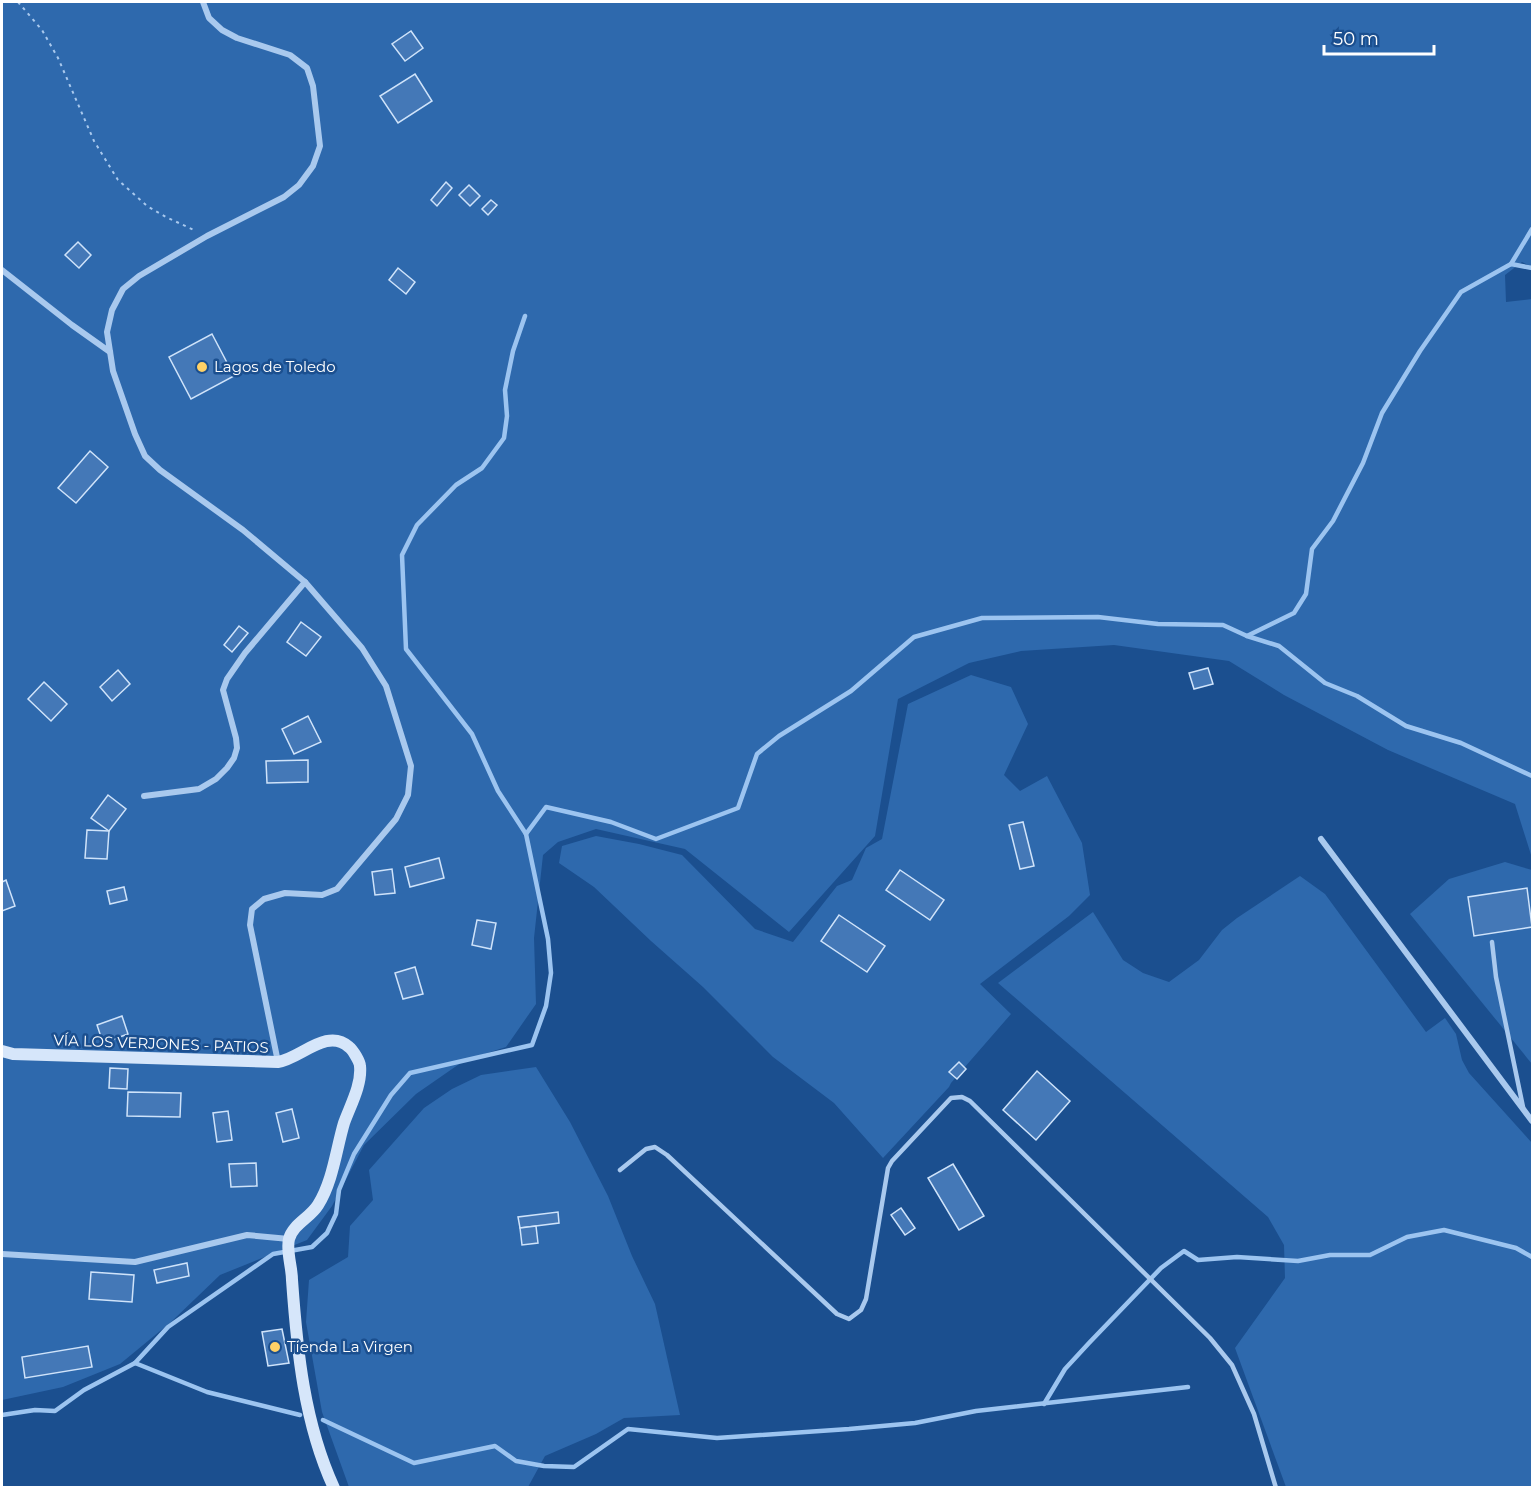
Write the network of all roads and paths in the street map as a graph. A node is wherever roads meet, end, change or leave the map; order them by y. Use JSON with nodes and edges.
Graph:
{"nodes":[{"id":1,"x":18,"y":2,"type":"edge"},
{"id":2,"x":203,"y":2,"type":"edge"},
{"id":3,"x":207,"y":236,"type":"junction"},
{"id":4,"x":2,"y":270,"type":"edge"},
{"id":5,"x":110,"y":352,"type":"junction"},
{"id":6,"x":305,"y":582,"type":"junction"},
{"id":7,"x":144,"y":796,"type":"dead end"},
{"id":8,"x":1322,"y":839,"type":"dead end"},
{"id":9,"x":1492,"y":942,"type":"dead end"},
{"id":10,"x":2,"y":1051,"type":"edge"},
{"id":11,"x":278,"y":1062,"type":"junction"},
{"id":12,"x":1524,"y":1110,"type":"junction"},
{"id":13,"x":1533,"y":1121,"type":"edge"},
{"id":14,"x":620,"y":1170,"type":"dead end"},
{"id":15,"x":288,"y":1242,"type":"junction"},
{"id":16,"x":2,"y":1254,"type":"edge"},
{"id":17,"x":334,"y":1488,"type":"edge"},
{"id":18,"x":1276,"y":1488,"type":"edge"}],
"edges":[{"from":1,"to":3,"type":"path"},
{"from":2,"to":3,"type":"street"},
{"from":3,"to":5,"type":"street"},
{"from":4,"to":5,"type":"street"},
{"from":5,"to":6,"type":"street"},
{"from":6,"to":7,"type":"street"},
{"from":6,"to":11,"type":"street"},
{"from":8,"to":12,"type":"street"},
{"from":9,"to":12,"type":"lane"},
{"from":10,"to":11,"type":"street","name":"VÍA LOS VERJONES - PATIOS"},
{"from":11,"to":15,"type":"street","name":"VÍA LOS VERJONES - PATIOS"},
{"from":12,"to":13,"type":"street"},
{"from":14,"to":18,"type":"lane"},
{"from":15,"to":16,"type":"street"},
{"from":15,"to":17,"type":"street"}]}
